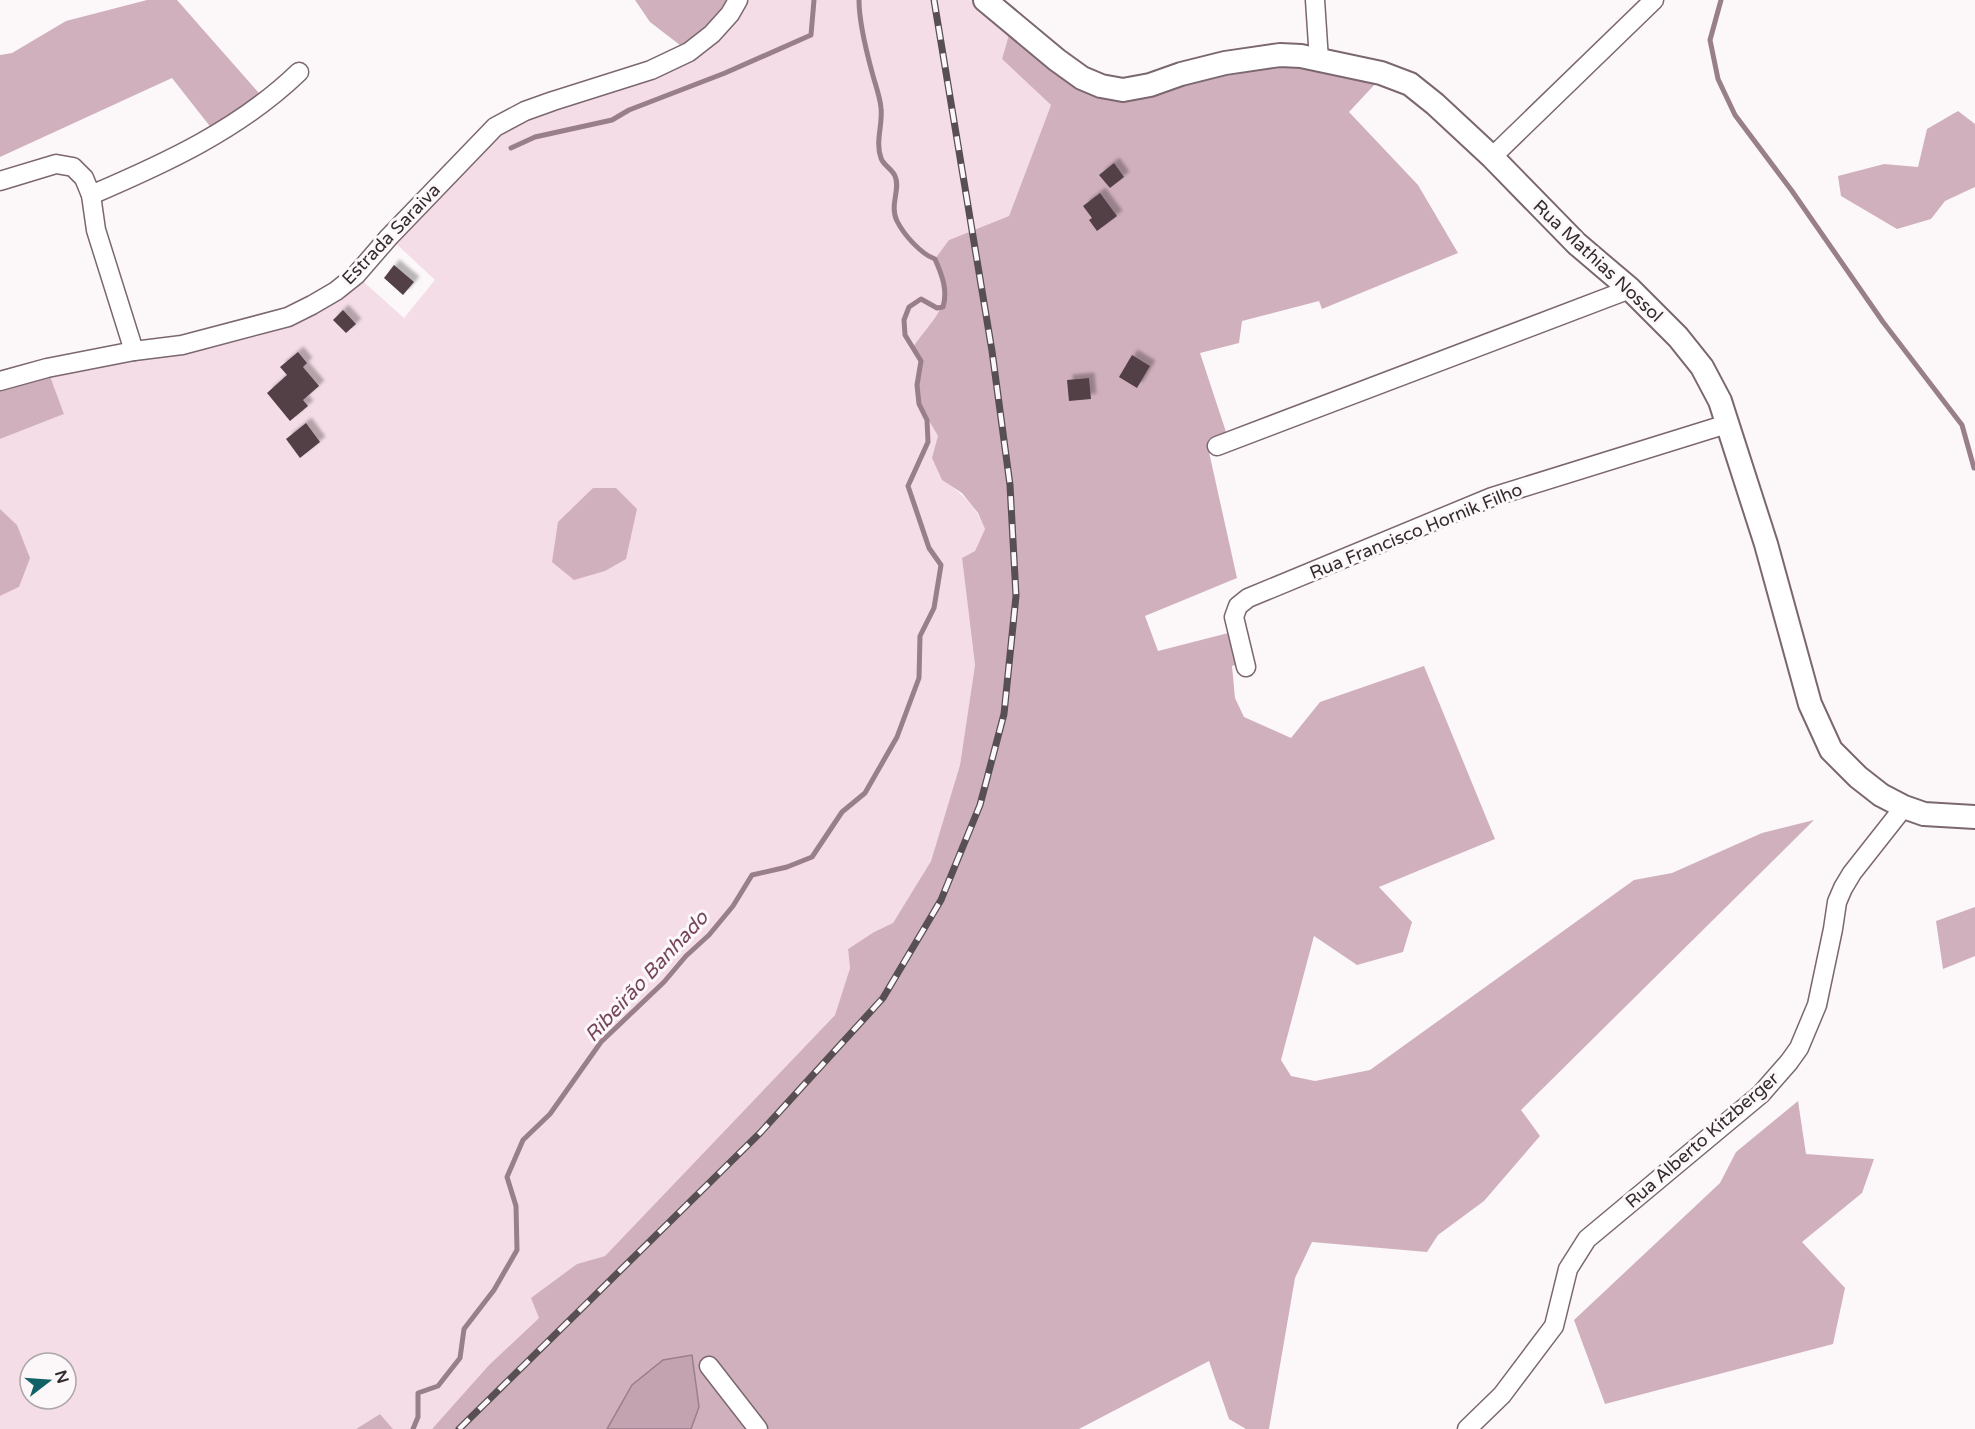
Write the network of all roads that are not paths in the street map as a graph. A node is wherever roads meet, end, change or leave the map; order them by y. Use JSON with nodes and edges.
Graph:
{"nodes":[{"id":1,"x":738,"y":0,"type":"edge"},
{"id":2,"x":985,"y":0,"type":"edge"},
{"id":3,"x":1315,"y":0,"type":"edge"},
{"id":4,"x":1654,"y":0,"type":"edge"},
{"id":5,"x":1318,"y":60,"type":"junction"},
{"id":6,"x":299,"y":72,"type":"dead end"},
{"id":7,"x":1492,"y":158,"type":"junction"},
{"id":8,"x":0,"y":181,"type":"edge"},
{"id":9,"x":91,"y":195,"type":"junction"},
{"id":10,"x":1630,"y":289,"type":"junction"},
{"id":11,"x":134,"y":351,"type":"junction"},
{"id":12,"x":0,"y":381,"type":"edge"},
{"id":13,"x":1726,"y":424,"type":"junction"},
{"id":14,"x":1217,"y":446,"type":"dead end"},
{"id":15,"x":1246,"y":667,"type":"dead end"},
{"id":16,"x":1905,"y":807,"type":"junction"},
{"id":17,"x":1975,"y":817,"type":"edge"},
{"id":18,"x":709,"y":1366,"type":"dead end"},
{"id":19,"x":758,"y":1429,"type":"edge"},
{"id":20,"x":1467,"y":1429,"type":"edge"}],
"edges":[{"from":1,"to":11,"type":"street","name":"Estrada Saraiva"},
{"from":2,"to":5,"type":"street","name":"Rua Mathias Nossol"},
{"from":3,"to":5,"type":"street"},
{"from":4,"to":7,"type":"street"},
{"from":5,"to":7,"type":"street","name":"Rua Mathias Nossol"},
{"from":6,"to":9,"type":"street"},
{"from":7,"to":10,"type":"street","name":"Rua Mathias Nossol"},
{"from":8,"to":9,"type":"street"},
{"from":9,"to":11,"type":"street"},
{"from":10,"to":13,"type":"street","name":"Rua Mathias Nossol"},
{"from":10,"to":14,"type":"street"},
{"from":11,"to":12,"type":"street","name":"Estrada Saraiva"},
{"from":13,"to":15,"type":"street","name":"Rua Francisco Hornik Filho"},
{"from":13,"to":16,"type":"street","name":"Rua Mathias Nossol"},
{"from":16,"to":17,"type":"street","name":"Rua Mathias Nossol"},
{"from":16,"to":20,"type":"street","name":"Rua Alberto Kitzberger"},
{"from":18,"to":19,"type":"street"}]}
